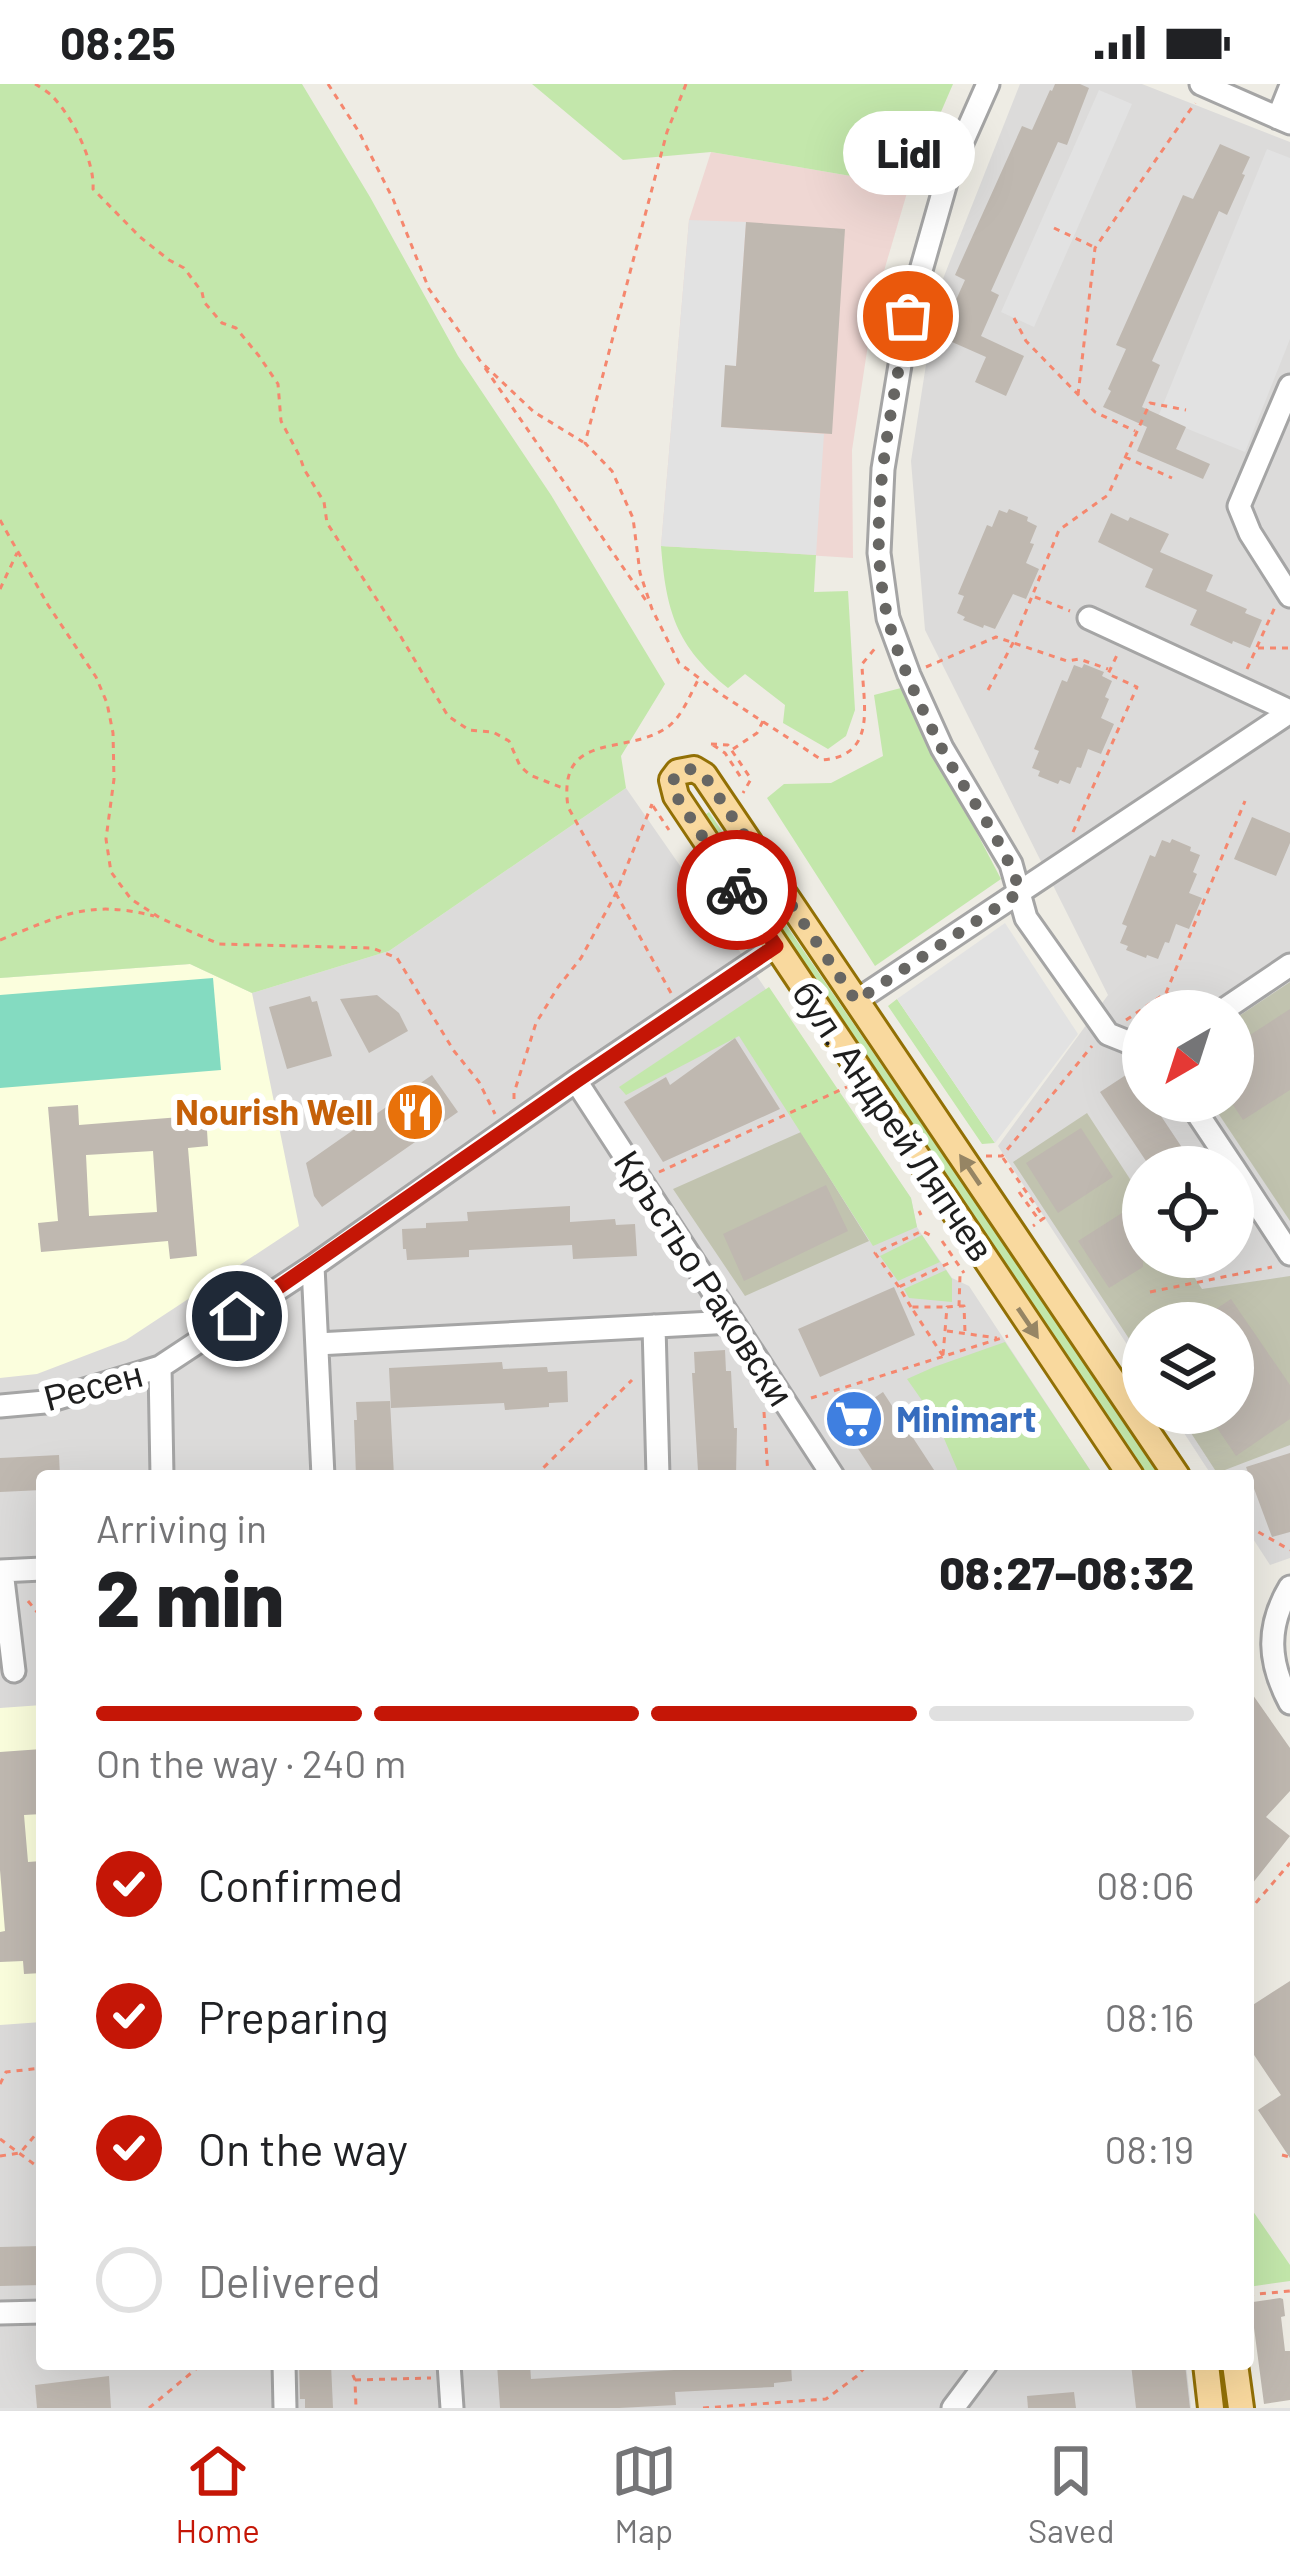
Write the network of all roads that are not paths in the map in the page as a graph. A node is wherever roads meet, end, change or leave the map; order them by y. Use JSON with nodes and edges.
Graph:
{"nodes":[{"id":1,"x":988,"y":84,"type":"edge"},
{"id":2,"x":1203,"y":85,"type":"edge"},
{"id":3,"x":1290,"y":88,"type":"edge"},
{"id":4,"x":1284,"y":120,"type":"edge"},
{"id":5,"x":1290,"y":386,"type":"edge"},
{"id":6,"x":1287,"y":591,"type":"edge"},
{"id":7,"x":1089,"y":618,"type":"road end"},
{"id":8,"x":1290,"y":712,"type":"edge"},
{"id":9,"x":1020,"y":892,"type":"junction"},
{"id":10,"x":776,"y":946,"type":"junction"},
{"id":11,"x":1290,"y":965,"type":"edge"},
{"id":12,"x":1253,"y":990,"type":"edge"},
{"id":13,"x":856,"y":1001,"type":"junction"},
{"id":14,"x":1122,"y":1040,"type":"edge"},
{"id":15,"x":576,"y":1081,"type":"junction"},
{"id":16,"x":1254,"y":1199,"type":"edge"},
{"id":17,"x":1290,"y":1254,"type":"edge"},
{"id":18,"x":313,"y":1266,"type":"junction"},
{"id":19,"x":732,"y":1322,"type":"junction"},
{"id":20,"x":654,"y":1326,"type":"junction"},
{"id":21,"x":317,"y":1344,"type":"junction"},
{"id":22,"x":160,"y":1367,"type":"junction"},
{"id":23,"x":0,"y":1406,"type":"edge"},
{"id":24,"x":162,"y":1470,"type":"edge"},
{"id":25,"x":322,"y":1470,"type":"edge"},
{"id":26,"x":658,"y":1470,"type":"edge"},
{"id":27,"x":829,"y":1470,"type":"edge"},
{"id":28,"x":1127,"y":1470,"type":"edge"},
{"id":29,"x":1173,"y":1470,"type":"edge"},
{"id":30,"x":36,"y":1569,"type":"edge"},
{"id":31,"x":1,"y":1571,"type":"edge"},
{"id":32,"x":1290,"y":1586,"type":"edge"},
{"id":33,"x":14,"y":1671,"type":"dead end"},
{"id":34,"x":1290,"y":1702,"type":"edge"},
{"id":35,"x":36,"y":2312,"type":"edge"},
{"id":36,"x":0,"y":2313,"type":"edge"},
{"id":37,"x":284,"y":2370,"type":"edge"},
{"id":38,"x":982,"y":2370,"type":"edge"},
{"id":39,"x":1207,"y":2370,"type":"edge"},
{"id":40,"x":1236,"y":2370,"type":"edge"},
{"id":41,"x":449,"y":2371,"type":"edge"},
{"id":42,"x":285,"y":2408,"type":"edge"},
{"id":43,"x":452,"y":2408,"type":"edge"},
{"id":44,"x":953,"y":2408,"type":"edge"},
{"id":45,"x":1211,"y":2408,"type":"edge"},
{"id":46,"x":1241,"y":2408,"type":"edge"}],
"edges":[{"from":1,"to":9,"type":"street"},
{"from":2,"to":4,"type":"street"},
{"from":3,"to":4,"type":"street"},
{"from":5,"to":6,"type":"street"},
{"from":7,"to":8,"type":"street"},
{"from":8,"to":9,"type":"street"},
{"from":9,"to":13,"type":"street"},
{"from":9,"to":14,"type":"street"},
{"from":10,"to":13,"type":"main road","name":"бул. Андрей Ляпчев"},
{"from":10,"to":15,"type":"street","name":"Ресен"},
{"from":10,"to":28,"type":"main road","name":"бул. Андрей Ляпчев","one_way":true},
{"from":11,"to":12,"type":"street"},
{"from":29,"to":13,"type":"main road","name":"бул. Андрей Ляпчев","one_way":true},
{"from":15,"to":18,"type":"street","name":"Ресен"},
{"from":15,"to":19,"type":"street","name":"Кръстьо Раковски"},
{"from":16,"to":17,"type":"street"},
{"from":18,"to":21,"type":"street"},
{"from":18,"to":22,"type":"street","name":"Ресен"},
{"from":19,"to":20,"type":"street"},
{"from":19,"to":27,"type":"street","name":"Кръстьо Раковски"},
{"from":20,"to":21,"type":"street"},
{"from":20,"to":26,"type":"street"},
{"from":21,"to":25,"type":"street"},
{"from":22,"to":23,"type":"street","name":"Ресен"},
{"from":22,"to":24,"type":"street"},
{"from":30,"to":31,"type":"street"},
{"from":31,"to":33,"type":"street"},
{"from":32,"to":34,"type":"street"},
{"from":35,"to":36,"type":"street"},
{"from":37,"to":42,"type":"street"},
{"from":38,"to":44,"type":"street"},
{"from":39,"to":45,"type":"main road"},
{"from":40,"to":46,"type":"main road"},
{"from":41,"to":43,"type":"street"}]}
